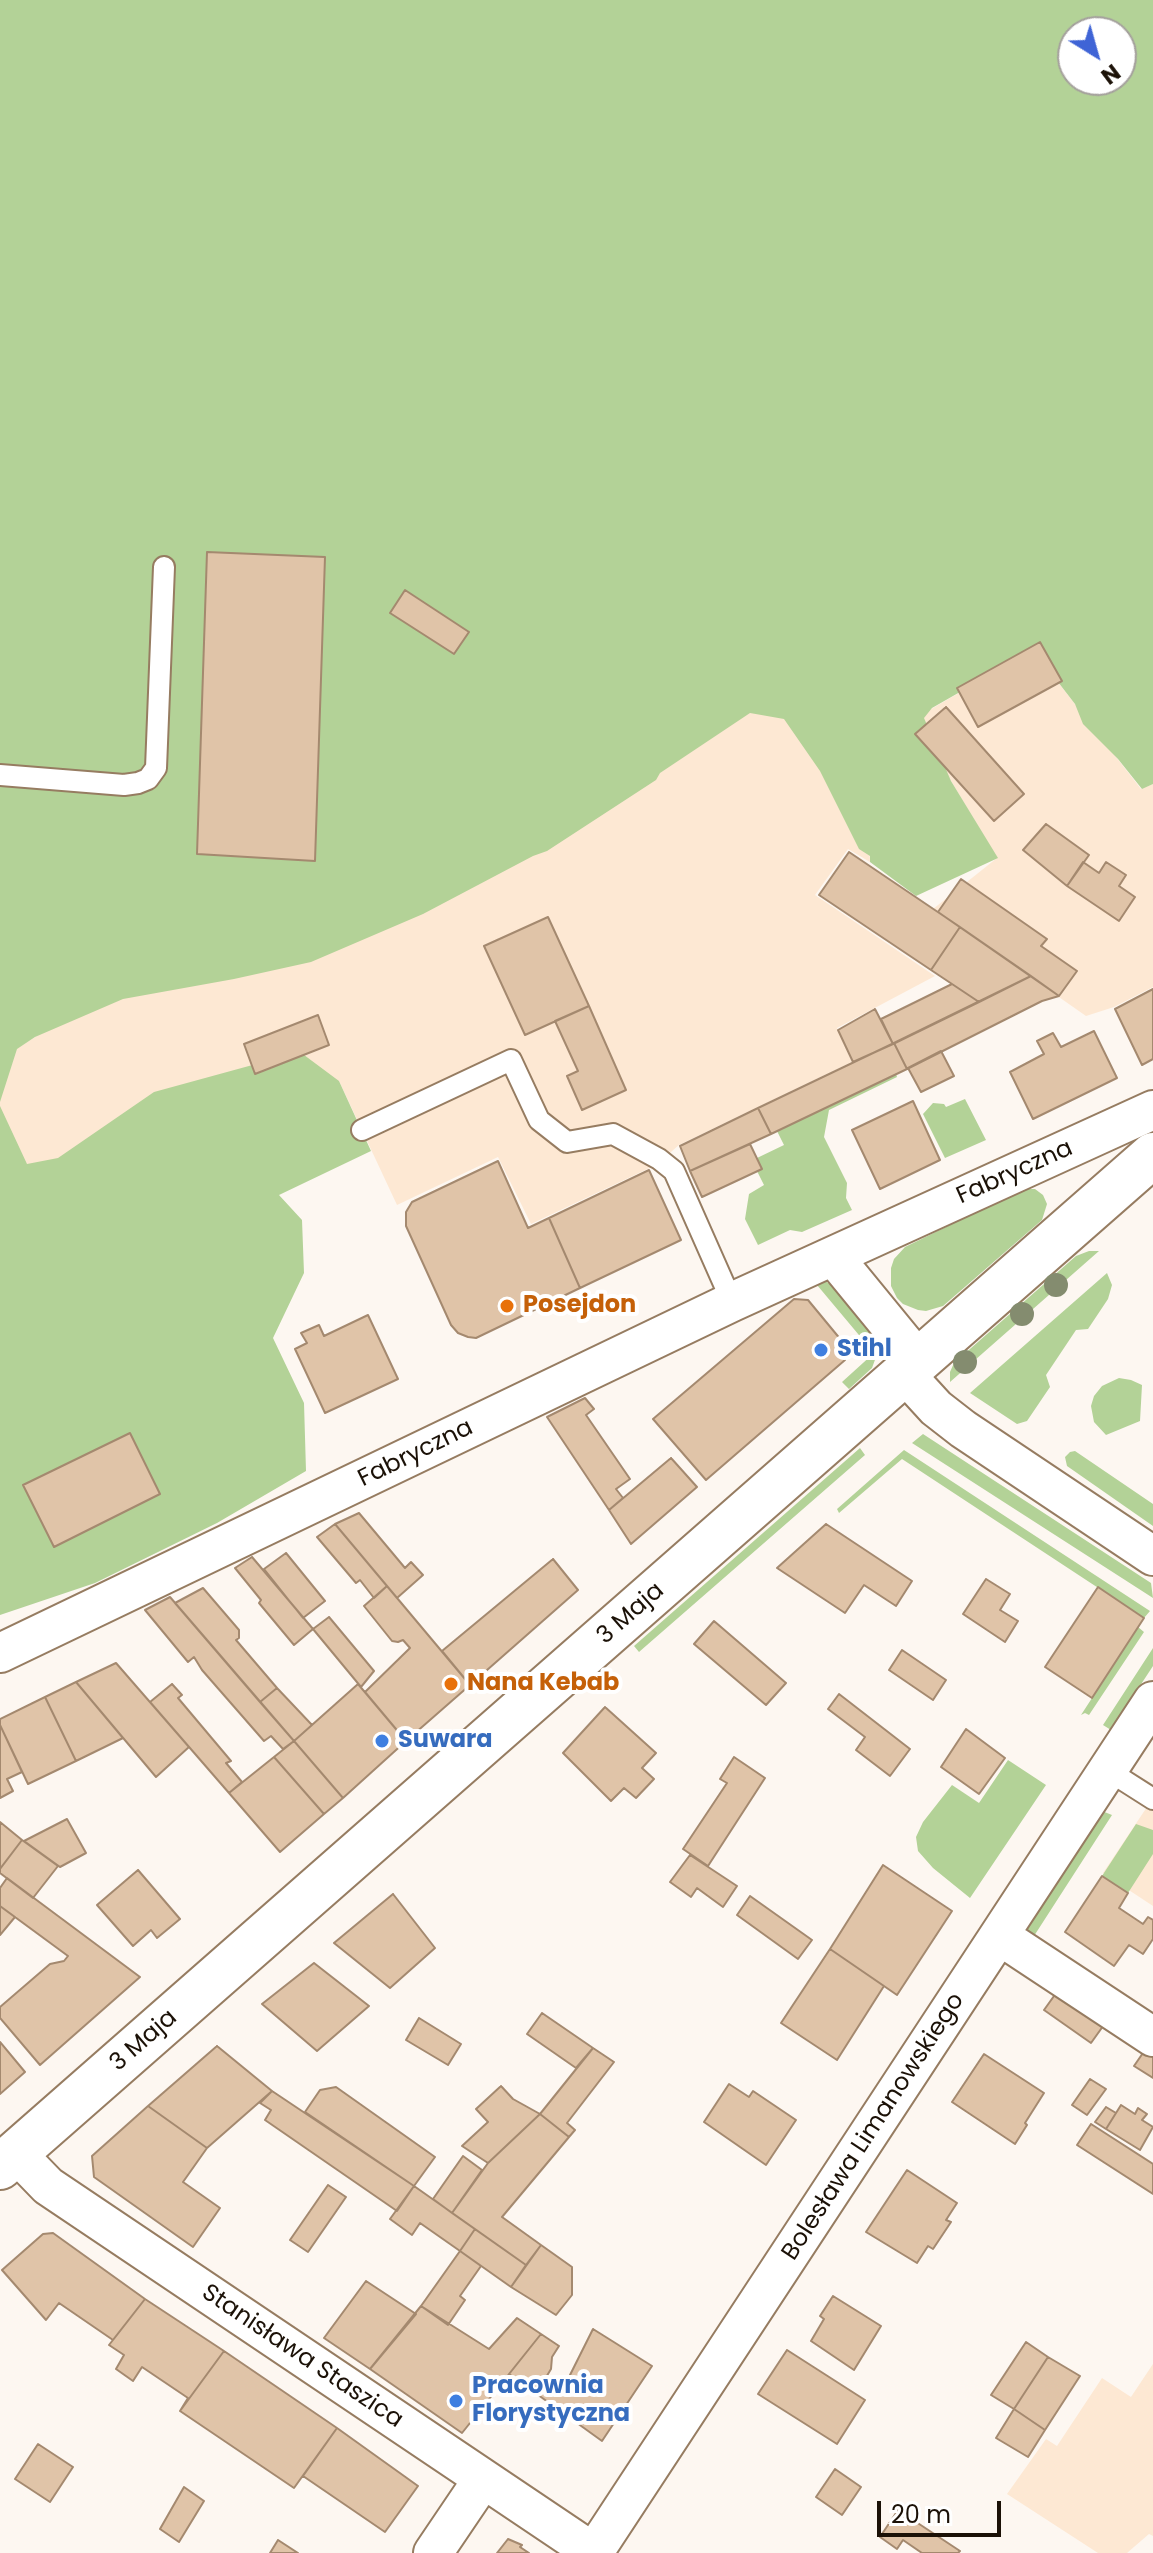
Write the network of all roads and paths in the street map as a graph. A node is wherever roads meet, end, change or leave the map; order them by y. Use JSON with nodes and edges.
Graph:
{"nodes":[{"id":1,"x":164,"y":567,"type":"dead end"},
{"id":2,"x":0,"y":775,"type":"edge"},
{"id":3,"x":1153,"y":1110,"type":"edge"},
{"id":4,"x":362,"y":1130,"type":"dead end"},
{"id":5,"x":1153,"y":1155,"type":"edge"},
{"id":6,"x":833,"y":1256,"type":"junction"},
{"id":7,"x":732,"y":1302,"type":"junction"},
{"id":8,"x":912,"y":1367,"type":"junction"},
{"id":9,"x":1153,"y":1556,"type":"edge"},
{"id":10,"x":0,"y":1653,"type":"edge"},
{"id":11,"x":1153,"y":1701,"type":"edge"},
{"id":12,"x":1109,"y":1771,"type":"junction"},
{"id":13,"x":1153,"y":1799,"type":"edge"},
{"id":14,"x":1000,"y":1936,"type":"junction"},
{"id":15,"x":1153,"y":2037,"type":"edge"},
{"id":16,"x":8,"y":2160,"type":"edge"},
{"id":17,"x":483,"y":2479,"type":"junction"},
{"id":18,"x":433,"y":2553,"type":"edge"},
{"id":19,"x":594,"y":2553,"type":"edge"}],
"edges":[{"from":1,"to":2,"type":"lane"},
{"from":3,"to":6,"type":"street","name":"Fabryczna"},
{"from":4,"to":7,"type":"lane"},
{"from":5,"to":8,"type":"street","name":"3 Maja"},
{"from":6,"to":7,"type":"street","name":"Fabryczna"},
{"from":6,"to":8,"type":"street"},
{"from":7,"to":10,"type":"street","name":"Fabryczna"},
{"from":8,"to":9,"type":"street"},
{"from":8,"to":16,"type":"street","name":"3 Maja"},
{"from":11,"to":12,"type":"street","name":"Bolesława Limanowskiego"},
{"from":12,"to":13,"type":"lane"},
{"from":12,"to":14,"type":"street","name":"Bolesława Limanowskiego"},
{"from":14,"to":15,"type":"street"},
{"from":14,"to":19,"type":"street","name":"Bolesława Limanowskiego"},
{"from":16,"to":17,"type":"street","name":"Stanisława Staszica"},
{"from":17,"to":18,"type":"street"},
{"from":17,"to":19,"type":"street","name":"Stanisława Staszica"}]}
